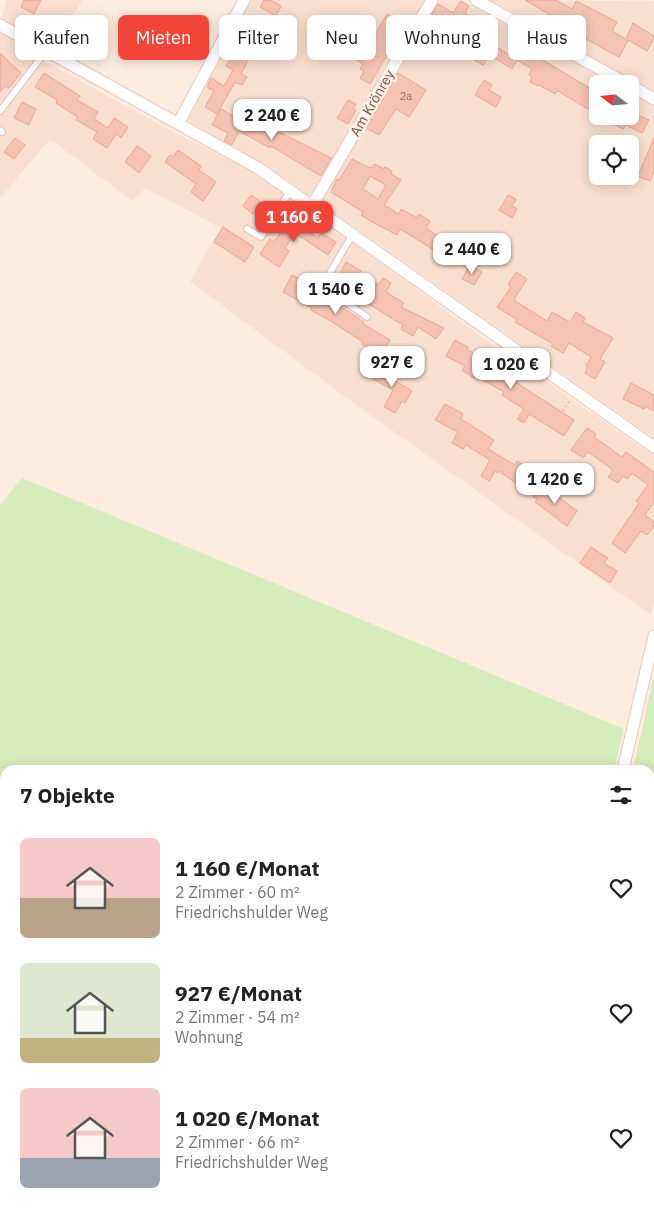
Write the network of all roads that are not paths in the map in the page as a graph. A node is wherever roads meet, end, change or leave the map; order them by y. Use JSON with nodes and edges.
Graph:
{"nodes":[{"id":1,"x":244,"y":0,"type":"edge"},
{"id":2,"x":432,"y":0,"type":"edge"},
{"id":3,"x":476,"y":0,"type":"edge"},
{"id":4,"x":0,"y":25,"type":"edge"},
{"id":5,"x":15,"y":33,"type":"edge"},
{"id":6,"x":39,"y":60,"type":"edge"},
{"id":7,"x":62,"y":60,"type":"edge"},
{"id":8,"x":610,"y":75,"type":"edge"},
{"id":9,"x":639,"y":91,"type":"edge"},
{"id":10,"x":654,"y":99,"type":"edge"},
{"id":11,"x":0,"y":111,"type":"edge"},
{"id":12,"x":178,"y":124,"type":"junction"},
{"id":13,"x":290,"y":190,"type":"junction"},
{"id":14,"x":312,"y":206,"type":"junction"},
{"id":15,"x":247,"y":229,"type":"dead end"},
{"id":16,"x":353,"y":234,"type":"junction"},
{"id":17,"x":367,"y":317,"type":"dead end"},
{"id":18,"x":654,"y":447,"type":"edge"},
{"id":19,"x":654,"y":636,"type":"edge"},
{"id":20,"x":624,"y":765,"type":"edge"}],
"edges":[{"from":1,"to":12,"type":"street"},
{"from":2,"to":14,"type":"street","name":"Am Krönrey"},
{"from":3,"to":8,"type":"street"},
{"from":4,"to":5,"type":"street"},
{"from":6,"to":11,"type":"lane"},
{"from":7,"to":12,"type":"street"},
{"from":9,"to":10,"type":"street"},
{"from":12,"to":13,"type":"street"},
{"from":13,"to":14,"type":"street"},
{"from":13,"to":15,"type":"lane"},
{"from":14,"to":16,"type":"street"},
{"from":16,"to":17,"type":"lane"},
{"from":16,"to":18,"type":"street"},
{"from":19,"to":20,"type":"street"}]}
